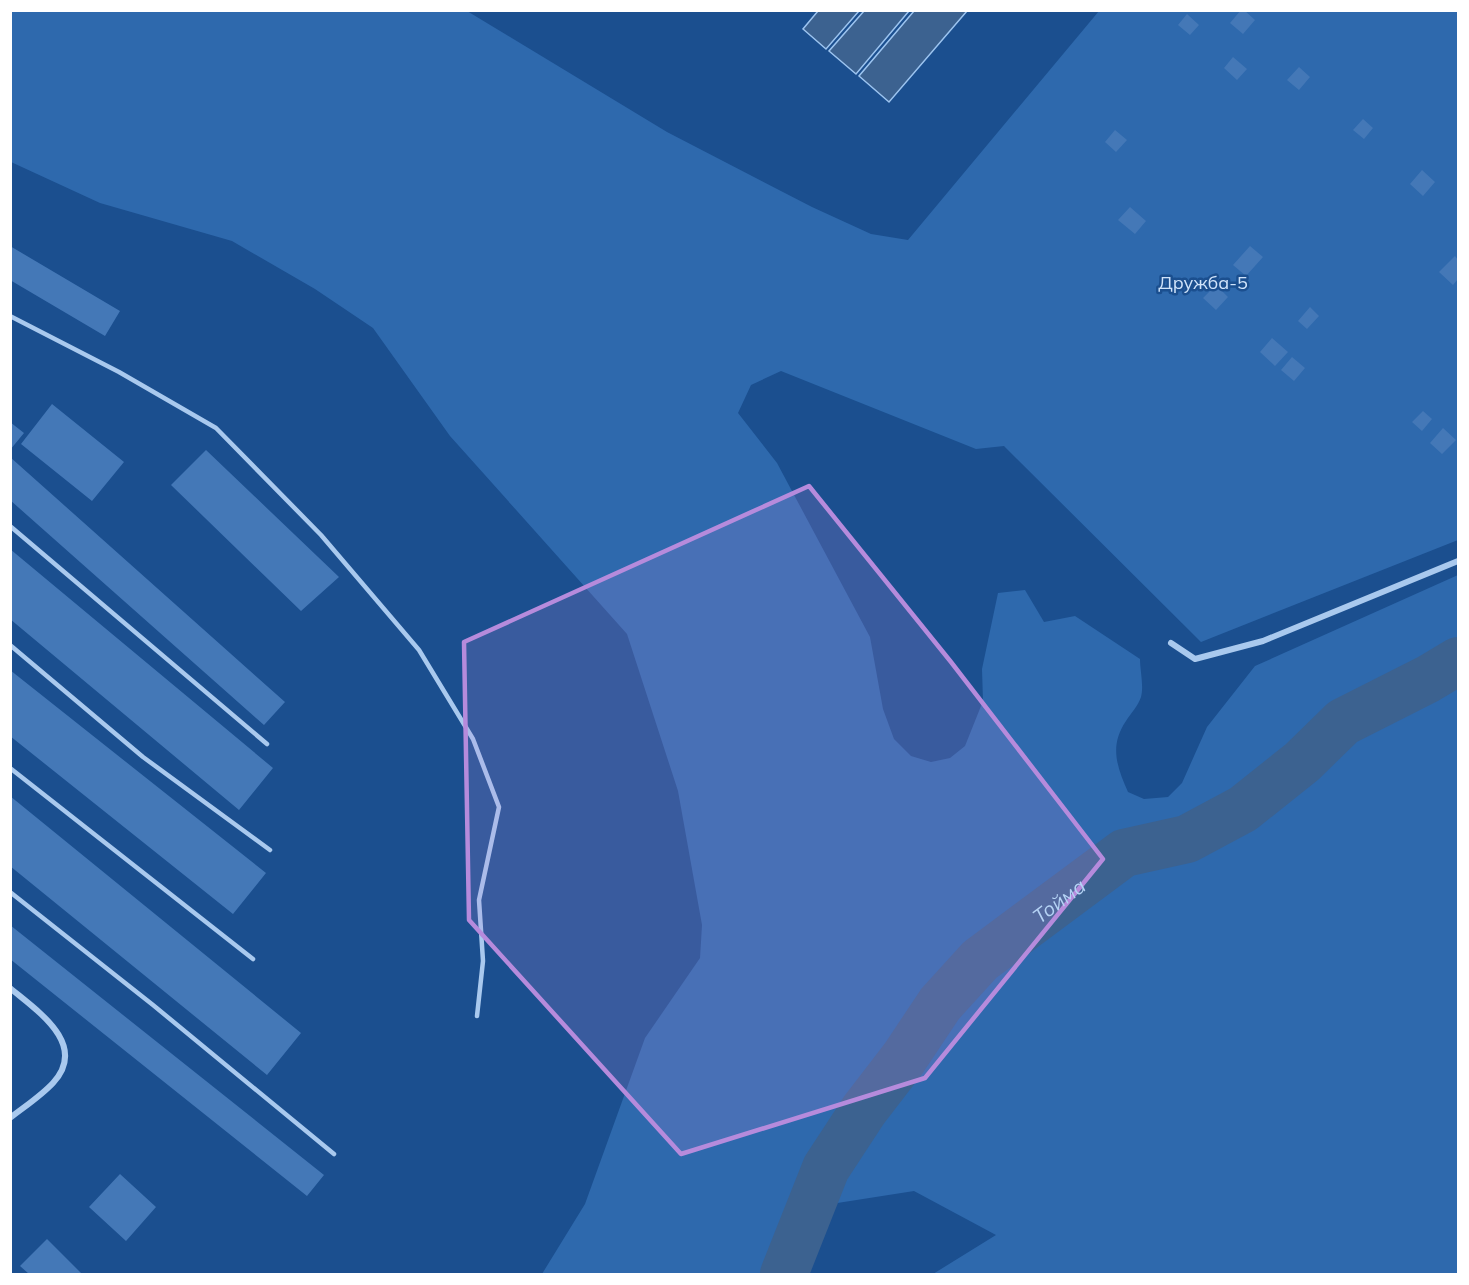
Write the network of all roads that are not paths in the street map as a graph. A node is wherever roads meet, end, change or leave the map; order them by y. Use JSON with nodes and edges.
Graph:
{"nodes":[{"id":1,"x":11,"y":317,"type":"edge"},
{"id":2,"x":10,"y":525,"type":"edge"},
{"id":3,"x":1458,"y":561,"type":"edge"},
{"id":4,"x":1171,"y":642,"type":"dead end"},
{"id":5,"x":10,"y":645,"type":"edge"},
{"id":6,"x":267,"y":744,"type":"dead end"},
{"id":7,"x":10,"y":768,"type":"edge"},
{"id":8,"x":270,"y":850,"type":"dead end"},
{"id":9,"x":10,"y":892,"type":"edge"},
{"id":10,"x":253,"y":959,"type":"dead end"},
{"id":11,"x":10,"y":988,"type":"edge"},
{"id":12,"x":477,"y":1016,"type":"dead end"},
{"id":13,"x":10,"y":1118,"type":"edge"},
{"id":14,"x":334,"y":1154,"type":"dead end"}],
"edges":[{"from":1,"to":12,"type":"lane"},
{"from":2,"to":6,"type":"lane"},
{"from":3,"to":4,"type":"street"},
{"from":5,"to":8,"type":"lane"},
{"from":7,"to":10,"type":"lane"},
{"from":9,"to":14,"type":"lane"},
{"from":11,"to":13,"type":"street"}]}
